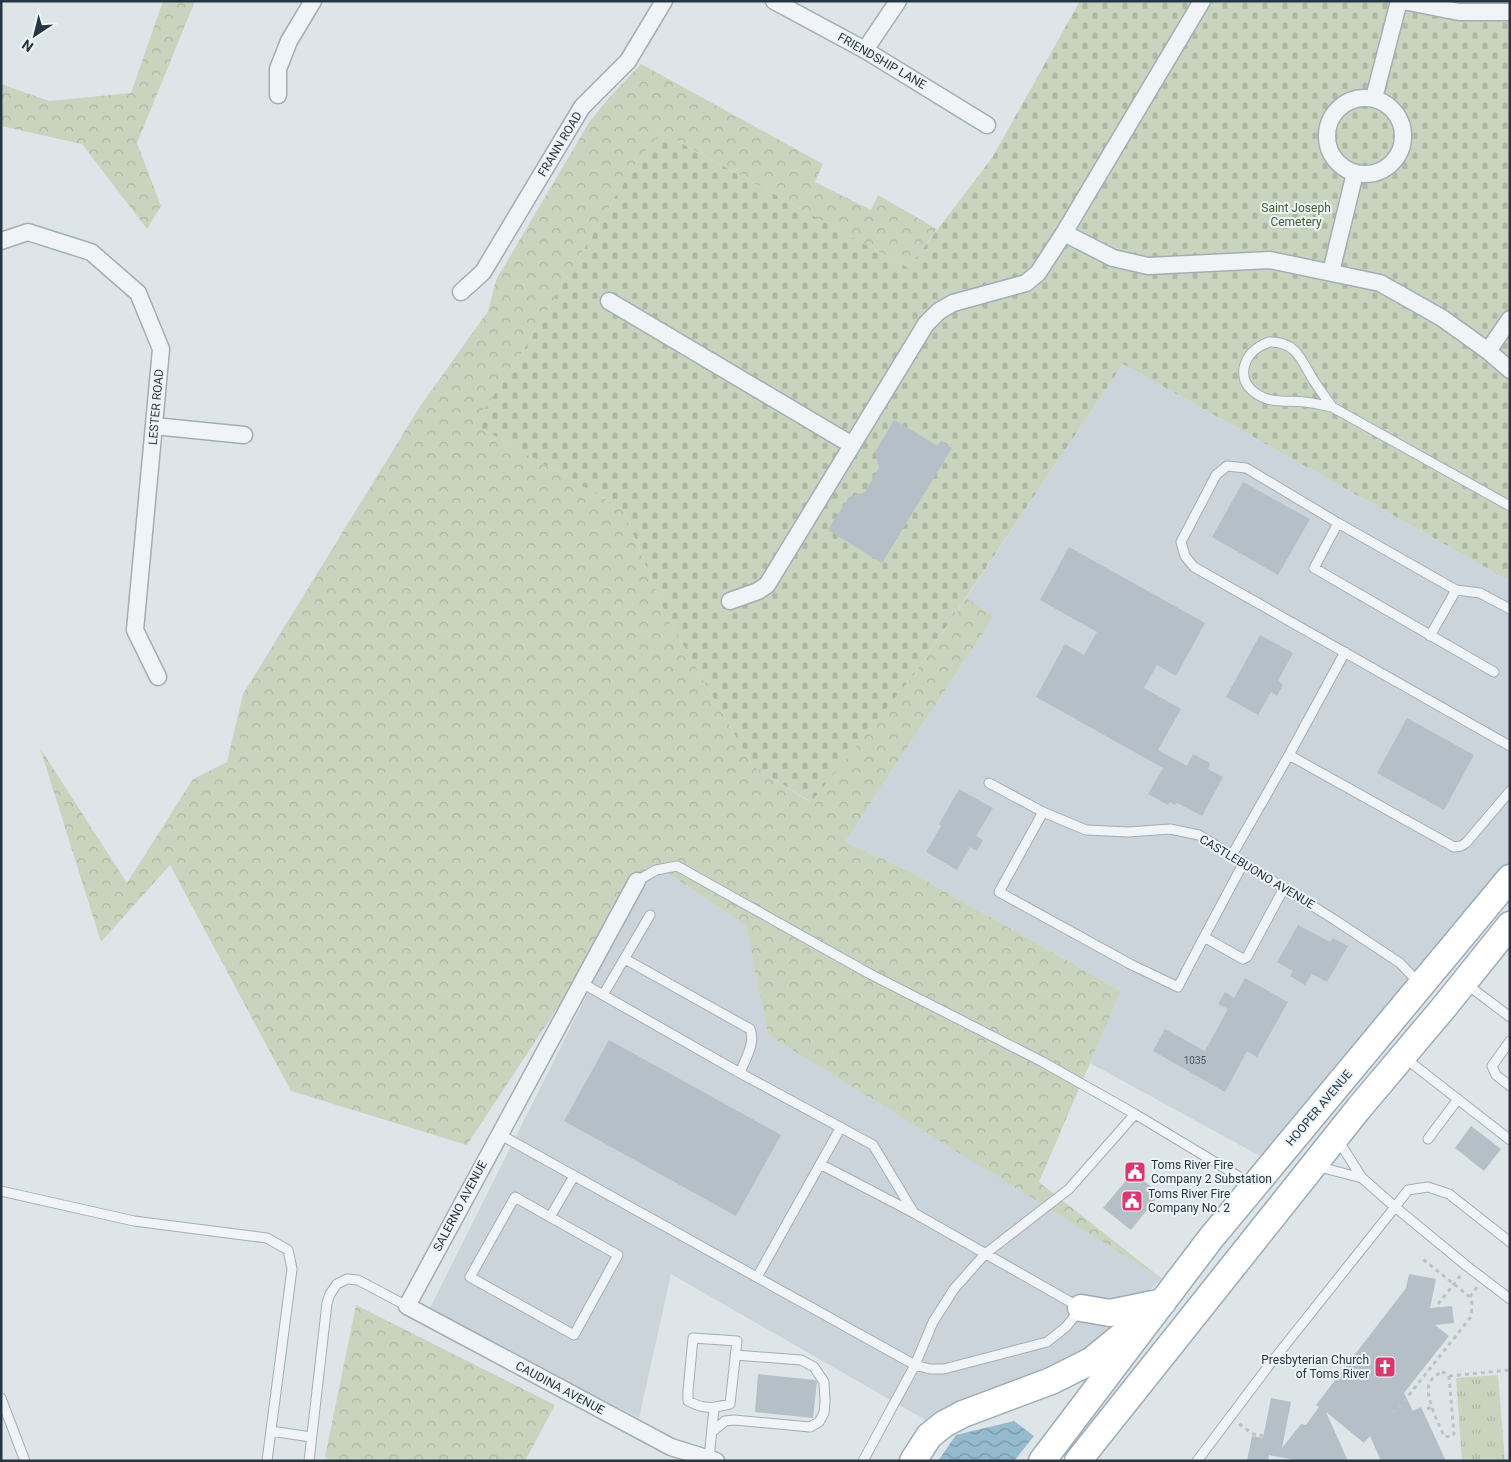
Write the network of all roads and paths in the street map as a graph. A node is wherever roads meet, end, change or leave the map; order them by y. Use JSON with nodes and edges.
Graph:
{"nodes":[{"id":1,"x":313,"y":1,"type":"edge"},
{"id":2,"x":664,"y":1,"type":"edge"},
{"id":3,"x":774,"y":1,"type":"edge"},
{"id":4,"x":898,"y":1,"type":"edge"},
{"id":5,"x":1202,"y":1,"type":"edge"},
{"id":6,"x":1399,"y":1,"type":"edge"},
{"id":7,"x":1403,"y":1,"type":"edge"},
{"id":8,"x":1510,"y":12,"type":"edge"},
{"id":9,"x":866,"y":50,"type":"junction"},
{"id":10,"x":278,"y":95,"type":"dead end"},
{"id":11,"x":1374,"y":98,"type":"junction"},
{"id":12,"x":987,"y":124,"type":"dead end"},
{"id":13,"x":1355,"y":173,"type":"junction"},
{"id":14,"x":1064,"y":233,"type":"junction"},
{"id":15,"x":1,"y":241,"type":"edge"},
{"id":16,"x":1331,"y":272,"type":"junction"},
{"id":17,"x":461,"y":292,"type":"dead end"},
{"id":18,"x":609,"y":301,"type":"dead end"},
{"id":19,"x":1510,"y":319,"type":"edge"},
{"id":20,"x":1488,"y":350,"type":"junction"},
{"id":21,"x":1510,"y":370,"type":"edge"},
{"id":22,"x":1332,"y":407,"type":"junction"},
{"id":23,"x":154,"y":426,"type":"junction"},
{"id":24,"x":244,"y":435,"type":"dead end"},
{"id":25,"x":852,"y":445,"type":"junction"},
{"id":26,"x":1510,"y":506,"type":"edge"},
{"id":27,"x":1338,"y":523,"type":"junction"},
{"id":28,"x":1456,"y":590,"type":"junction"},
{"id":29,"x":730,"y":601,"type":"dead end"},
{"id":30,"x":1510,"y":609,"type":"edge"},
{"id":31,"x":1430,"y":636,"type":"junction"},
{"id":32,"x":1345,"y":652,"type":"junction"},
{"id":33,"x":1494,"y":672,"type":"dead end"},
{"id":34,"x":158,"y":677,"type":"dead end"},
{"id":35,"x":1510,"y":746,"type":"edge"},
{"id":36,"x":1289,"y":756,"type":"junction"},
{"id":37,"x":989,"y":784,"type":"dead end"},
{"id":38,"x":1510,"y":791,"type":"edge"},
{"id":39,"x":1043,"y":812,"type":"junction"},
{"id":40,"x":1232,"y":855,"type":"junction"},
{"id":41,"x":1244,"y":862,"type":"junction"},
{"id":42,"x":1510,"y":878,"type":"edge"},
{"id":43,"x":637,"y":881,"type":"joint"},
{"id":44,"x":1284,"y":888,"type":"junction"},
{"id":45,"x":650,"y":915,"type":"dead end"},
{"id":46,"x":1510,"y":925,"type":"edge"},
{"id":47,"x":1204,"y":937,"type":"junction"},
{"id":48,"x":625,"y":959,"type":"junction"},
{"id":49,"x":582,"y":983,"type":"junction"},
{"id":50,"x":1465,"y":983,"type":"junction"},
{"id":51,"x":1421,"y":985,"type":"junction"},
{"id":52,"x":604,"y":995,"type":"junction"},
{"id":53,"x":1510,"y":1017,"type":"edge"},
{"id":54,"x":1510,"y":1041,"type":"edge"},
{"id":55,"x":1403,"y":1056,"type":"junction"},
{"id":56,"x":740,"y":1073,"type":"junction"},
{"id":57,"x":1510,"y":1086,"type":"edge"},
{"id":58,"x":1458,"y":1099,"type":"junction"},
{"id":59,"x":1359,"y":1108,"type":"junction"},
{"id":60,"x":1136,"y":1114,"type":"junction"},
{"id":61,"x":841,"y":1127,"type":"junction"},
{"id":62,"x":498,"y":1134,"type":"junction"},
{"id":63,"x":1336,"y":1137,"type":"junction"},
{"id":64,"x":1428,"y":1138,"type":"dead end"},
{"id":65,"x":1510,"y":1140,"type":"edge"},
{"id":66,"x":820,"y":1164,"type":"junction"},
{"id":67,"x":1313,"y":1165,"type":"junction"},
{"id":68,"x":574,"y":1176,"type":"junction"},
{"id":69,"x":1362,"y":1178,"type":"junction"},
{"id":70,"x":1255,"y":1186,"type":"junction"},
{"id":71,"x":1,"y":1191,"type":"edge"},
{"id":72,"x":1395,"y":1207,"type":"junction"},
{"id":73,"x":914,"y":1213,"type":"junction"},
{"id":74,"x":550,"y":1217,"type":"junction"},
{"id":75,"x":1510,"y":1242,"type":"edge"},
{"id":76,"x":985,"y":1254,"type":"junction"},
{"id":77,"x":1199,"y":1254,"type":"junction"},
{"id":78,"x":1420,"y":1258,"type":"dead end"},
{"id":79,"x":1468,"y":1267,"type":"junction"},
{"id":80,"x":757,"y":1277,"type":"junction"},
{"id":81,"x":1454,"y":1284,"type":"junction"},
{"id":82,"x":1510,"y":1299,"type":"edge"},
{"id":83,"x":1163,"y":1302,"type":"junction"},
{"id":84,"x":1438,"y":1304,"type":"dead end"},
{"id":85,"x":406,"y":1306,"type":"junction"},
{"id":86,"x":1082,"y":1308,"type":"junction"},
{"id":87,"x":735,"y":1355,"type":"junction"},
{"id":88,"x":915,"y":1365,"type":"junction"},
{"id":89,"x":1510,"y":1370,"type":"edge"},
{"id":90,"x":1423,"y":1376,"type":"junction"},
{"id":91,"x":1449,"y":1376,"type":"junction"},
{"id":92,"x":1430,"y":1381,"type":"junction"},
{"id":93,"x":1,"y":1398,"type":"edge"},
{"id":94,"x":1432,"y":1407,"type":"junction"},
{"id":95,"x":714,"y":1408,"type":"junction"},
{"id":96,"x":1427,"y":1409,"type":"dead end"},
{"id":97,"x":1392,"y":1412,"type":"dead end"},
{"id":98,"x":1238,"y":1424,"type":"dead end"},
{"id":99,"x":271,"y":1432,"type":"junction"},
{"id":100,"x":712,"y":1432,"type":"junction"},
{"id":101,"x":1264,"y":1436,"type":"dead end"},
{"id":102,"x":311,"y":1437,"type":"junction"},
{"id":103,"x":713,"y":1460,"type":"edge"},
{"id":104,"x":26,"y":1461,"type":"edge"},
{"id":105,"x":268,"y":1461,"type":"edge"},
{"id":106,"x":309,"y":1461,"type":"edge"},
{"id":107,"x":863,"y":1461,"type":"edge"},
{"id":108,"x":913,"y":1461,"type":"edge"},
{"id":109,"x":1042,"y":1461,"type":"edge"},
{"id":110,"x":1078,"y":1461,"type":"edge"},
{"id":111,"x":1197,"y":1461,"type":"edge"}],
"edges":[{"from":1,"to":10,"type":"street"},
{"from":2,"to":17,"type":"street","name":"FRANN ROAD"},
{"from":3,"to":9,"type":"street","name":"FRIENDSHIP LANE"},
{"from":4,"to":9,"type":"street"},
{"from":5,"to":14,"type":"street"},
{"from":6,"to":11,"type":"street"},
{"from":7,"to":8,"type":"street"},
{"from":9,"to":12,"type":"street","name":"FRIENDSHIP LANE"},
{"from":11,"to":13,"type":"street"},
{"from":11,"to":13,"type":"street"},
{"from":13,"to":16,"type":"street"},
{"from":14,"to":16,"type":"street"},
{"from":14,"to":25,"type":"street"},
{"from":15,"to":23,"type":"street","name":"LESTER ROAD"},
{"from":16,"to":20,"type":"street"},
{"from":18,"to":25,"type":"street"},
{"from":19,"to":20,"type":"street"},
{"from":20,"to":21,"type":"street"},
{"from":22,"to":22,"type":"lane"},
{"from":22,"to":26,"type":"lane"},
{"from":23,"to":24,"type":"street"},
{"from":23,"to":34,"type":"street","name":"LESTER ROAD"},
{"from":25,"to":29,"type":"street"},
{"from":27,"to":28,"type":"lane"},
{"from":27,"to":31,"type":"lane"},
{"from":27,"to":32,"type":"lane"},
{"from":28,"to":30,"type":"lane"},
{"from":28,"to":31,"type":"lane"},
{"from":31,"to":33,"type":"lane"},
{"from":32,"to":35,"type":"lane"},
{"from":32,"to":36,"type":"lane"},
{"from":36,"to":38,"type":"lane"},
{"from":36,"to":40,"type":"lane"},
{"from":37,"to":39,"type":"lane","name":"CASTLEBUONO AVENUE"},
{"from":39,"to":40,"type":"lane","name":"CASTLEBUONO AVENUE"},
{"from":39,"to":47,"type":"lane"},
{"from":40,"to":41,"type":"lane","name":"CASTLEBUONO AVENUE"},
{"from":41,"to":44,"type":"lane","name":"CASTLEBUONO AVENUE"},
{"from":41,"to":47,"type":"lane"},
{"from":42,"to":51,"type":"main road","name":"HOOPER AVENUE"},
{"from":43,"to":49,"type":"street","name":"SALERNO AVENUE"},
{"from":43,"to":60,"type":"lane"},
{"from":44,"to":47,"type":"lane"},
{"from":44,"to":51,"type":"lane","name":"CASTLEBUONO AVENUE"},
{"from":45,"to":48,"type":"lane"},
{"from":46,"to":50,"type":"main road"},
{"from":48,"to":52,"type":"lane"},
{"from":48,"to":56,"type":"lane"},
{"from":49,"to":52,"type":"lane"},
{"from":49,"to":62,"type":"street","name":"SALERNO AVENUE"},
{"from":50,"to":53,"type":"lane"},
{"from":50,"to":55,"type":"main road"},
{"from":51,"to":70,"type":"main road","name":"HOOPER AVENUE"},
{"from":52,"to":56,"type":"lane"},
{"from":54,"to":57,"type":"lane"},
{"from":55,"to":58,"type":"lane"},
{"from":55,"to":59,"type":"main road"},
{"from":56,"to":61,"type":"lane"},
{"from":58,"to":64,"type":"lane"},
{"from":58,"to":65,"type":"lane"},
{"from":59,"to":63,"type":"main road"},
{"from":59,"to":77,"type":"main road"},
{"from":60,"to":70,"type":"lane"},
{"from":60,"to":76,"type":"lane"},
{"from":61,"to":66,"type":"lane"},
{"from":61,"to":73,"type":"lane"},
{"from":62,"to":68,"type":"lane"},
{"from":62,"to":85,"type":"street","name":"SALERNO AVENUE"},
{"from":63,"to":67,"type":"main road"},
{"from":63,"to":69,"type":"lane"},
{"from":66,"to":73,"type":"lane"},
{"from":66,"to":80,"type":"lane"},
{"from":67,"to":69,"type":"lane"},
{"from":67,"to":110,"type":"main road"},
{"from":68,"to":74,"type":"lane"},
{"from":68,"to":80,"type":"lane"},
{"from":69,"to":72,"type":"lane"},
{"from":70,"to":77,"type":"main road","name":"HOOPER AVENUE"},
{"from":71,"to":99,"type":"lane"},
{"from":72,"to":75,"type":"lane"},
{"from":72,"to":79,"type":"lane"},
{"from":72,"to":111,"type":"lane"},
{"from":73,"to":76,"type":"lane"},
{"from":74,"to":74,"type":"lane"},
{"from":76,"to":86,"type":"lane"},
{"from":76,"to":88,"type":"lane"},
{"from":77,"to":83,"type":"main road","name":"HOOPER AVENUE"},
{"from":78,"to":81,"type":"path"},
{"from":79,"to":81,"type":"path"},
{"from":79,"to":82,"type":"lane"},
{"from":80,"to":88,"type":"lane"},
{"from":81,"to":84,"type":"path"},
{"from":81,"to":90,"type":"path"},
{"from":83,"to":86,"type":"main road"},
{"from":83,"to":108,"type":"main road"},
{"from":83,"to":109,"type":"main road","name":"HOOPER AVENUE"},
{"from":85,"to":102,"type":"lane"},
{"from":85,"to":103,"type":"street","name":"CAUDINA AVENUE"},
{"from":86,"to":88,"type":"lane"},
{"from":87,"to":95,"type":"lane"},
{"from":87,"to":95,"type":"lane"},
{"from":87,"to":100,"type":"lane"},
{"from":88,"to":107,"type":"lane"},
{"from":89,"to":91,"type":"path"},
{"from":90,"to":92,"type":"path"},
{"from":90,"to":97,"type":"path"},
{"from":91,"to":92,"type":"path"},
{"from":91,"to":94,"type":"path"},
{"from":92,"to":94,"type":"path"},
{"from":93,"to":104,"type":"lane"},
{"from":94,"to":96,"type":"path"},
{"from":95,"to":100,"type":"lane"},
{"from":98,"to":101,"type":"path"},
{"from":99,"to":102,"type":"lane"},
{"from":99,"to":105,"type":"lane"},
{"from":100,"to":103,"type":"lane"},
{"from":102,"to":106,"type":"lane"}]}
